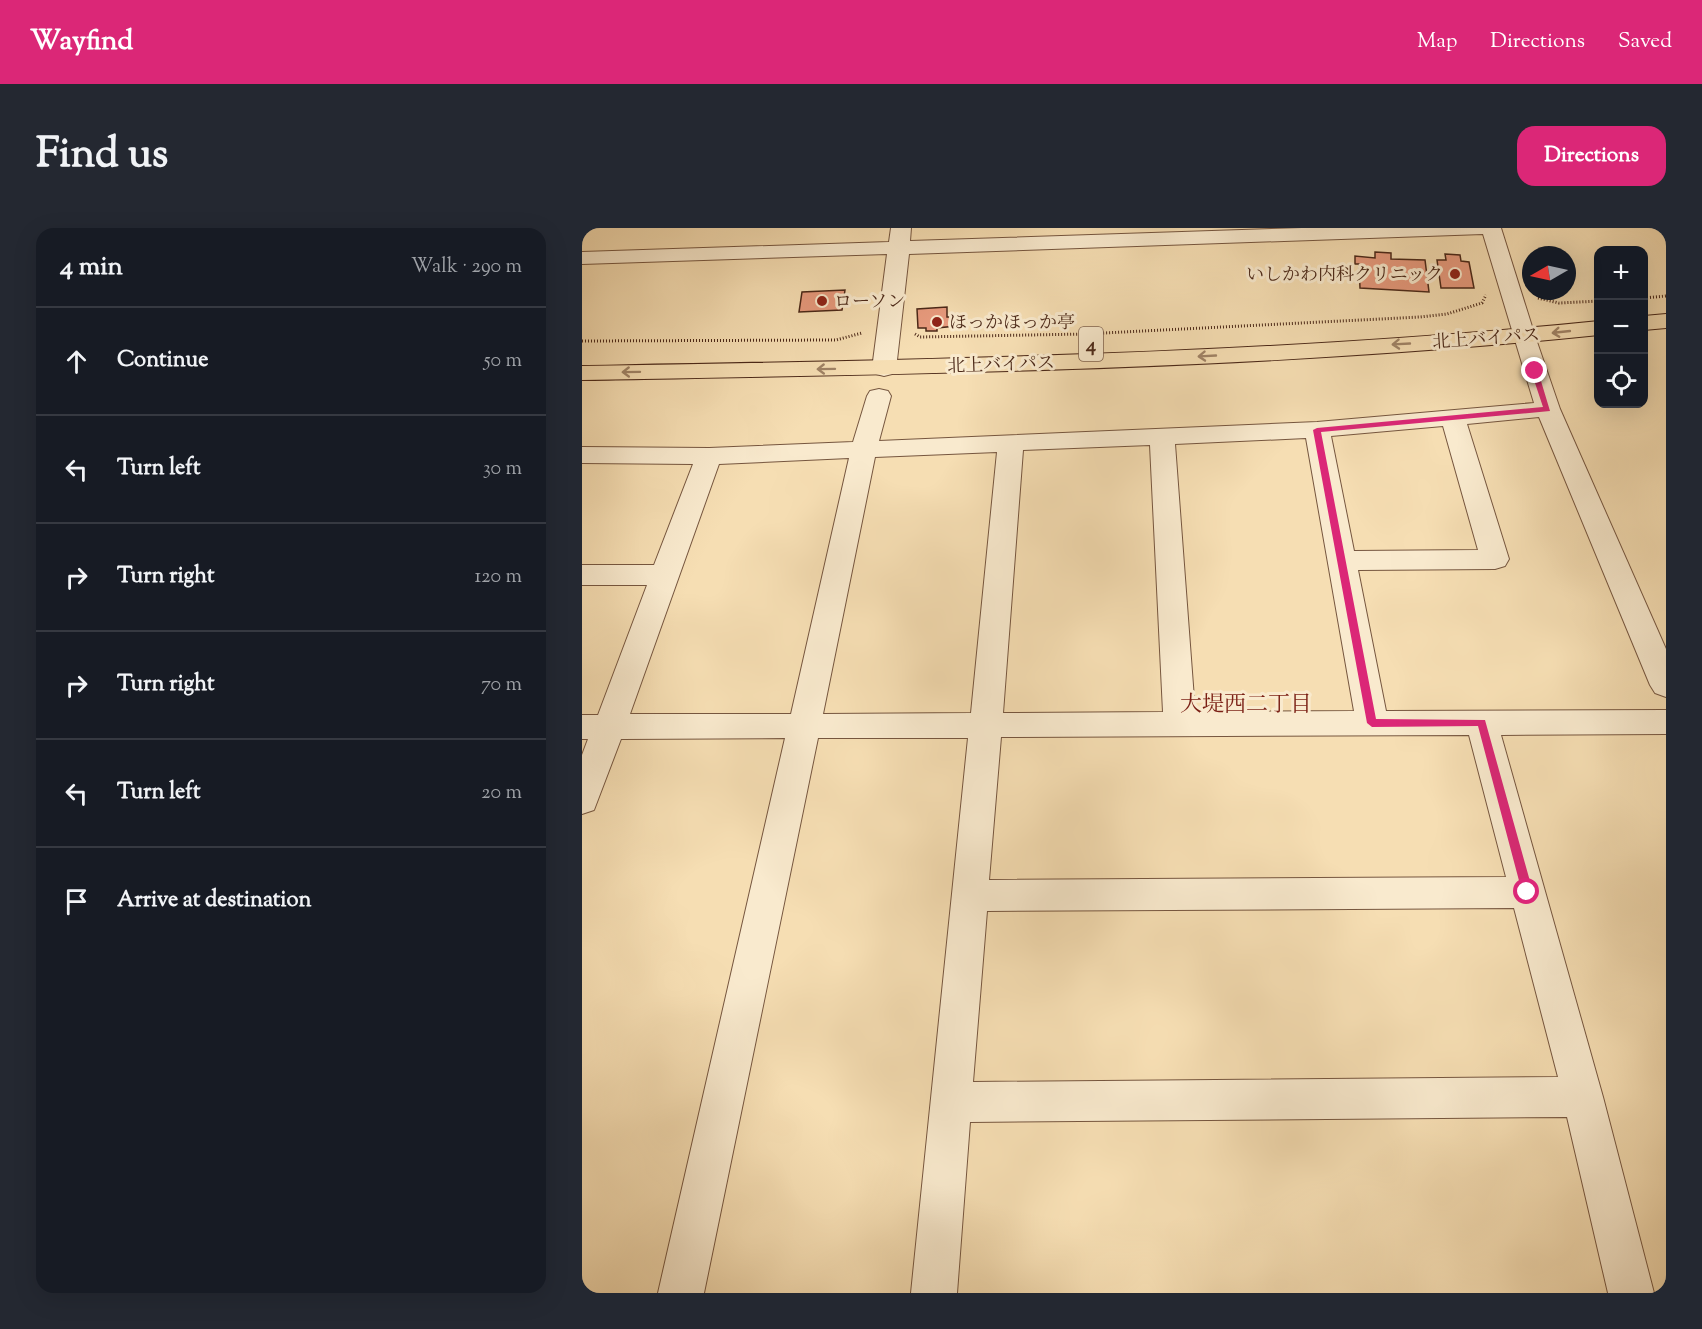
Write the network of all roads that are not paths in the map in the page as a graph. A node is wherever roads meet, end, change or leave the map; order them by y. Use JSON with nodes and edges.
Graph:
{"nodes":[{"id":1,"x":768,"y":228,"type":"edge"},
{"id":2,"x":1491,"y":228,"type":"edge"},
{"id":3,"x":1403,"y":229,"type":"edge"},
{"id":4,"x":1032,"y":235,"type":"edge"},
{"id":5,"x":899,"y":238,"type":"edge"},
{"id":6,"x":762,"y":252,"type":"junction"},
{"id":7,"x":582,"y":258,"type":"edge"},
{"id":8,"x":1666,"y":304,"type":"edge"},
{"id":9,"x":1648,"y":306,"type":"edge"},
{"id":10,"x":1594,"y":312,"type":"edge"},
{"id":11,"x":1666,"y":321,"type":"edge"},
{"id":12,"x":1648,"y":323,"type":"edge"},
{"id":13,"x":1520,"y":327,"type":"junction"},
{"id":14,"x":1594,"y":328,"type":"edge"},
{"id":15,"x":582,"y":354,"type":"edge"},
{"id":16,"x":884,"y":361,"type":"junction"},
{"id":17,"x":582,"y":372,"type":"edge"},
{"id":18,"x":1548,"y":409,"type":"junction"},
{"id":19,"x":1453,"y":418,"type":"junction"},
{"id":20,"x":1317,"y":430,"type":"junction"},
{"id":21,"x":1162,"y":437,"type":"junction"},
{"id":22,"x":1011,"y":444,"type":"junction"},
{"id":23,"x":864,"y":449,"type":"junction"},
{"id":24,"x":582,"y":455,"type":"edge"},
{"id":25,"x":709,"y":456,"type":"junction"},
{"id":26,"x":1342,"y":561,"type":"junction"},
{"id":27,"x":582,"y":575,"type":"edge"},
{"id":28,"x":665,"y":575,"type":"junction"},
{"id":29,"x":1666,"y":686,"type":"edge"},
{"id":30,"x":1666,"y":722,"type":"edge"},
{"id":31,"x":1372,"y":723,"type":"junction"},
{"id":32,"x":1482,"y":723,"type":"junction"},
{"id":33,"x":1180,"y":724,"type":"junction"},
{"id":34,"x":986,"y":725,"type":"junction"},
{"id":35,"x":596,"y":726,"type":"edge"},
{"id":36,"x":806,"y":726,"type":"junction"},
{"id":37,"x":582,"y":800,"type":"edge"},
{"id":38,"x":1527,"y":892,"type":"junction"},
{"id":39,"x":971,"y":896,"type":"junction"},
{"id":40,"x":1583,"y":1097,"type":"junction"},
{"id":41,"x":952,"y":1102,"type":"junction"},
{"id":42,"x":681,"y":1293,"type":"edge"},
{"id":43,"x":934,"y":1293,"type":"edge"},
{"id":44,"x":1631,"y":1293,"type":"edge"}],
"edges":[{"from":1,"to":6,"type":"street"},
{"from":2,"to":3,"type":"street"},
{"from":2,"to":13,"type":"street"},
{"from":3,"to":4,"type":"street"},
{"from":4,"to":5,"type":"street"},
{"from":5,"to":6,"type":"street"},
{"from":5,"to":16,"type":"street"},
{"from":6,"to":7,"type":"street"},
{"from":8,"to":9,"type":"highway"},
{"from":10,"to":13,"type":"highway","name":"北上バイパス","number":"4"},
{"from":11,"to":12,"type":"highway"},
{"from":14,"to":13,"type":"highway","name":"北上バイパス","number":"4","one_way":true},
{"from":13,"to":16,"type":"highway","name":"北上バイパス","number":"4"},
{"from":13,"to":18,"type":"street"},
{"from":15,"to":16,"type":"highway","name":"北上バイパス","number":"4"},
{"from":16,"to":17,"type":"highway","name":"北上バイパス","number":"4","one_way":true},
{"from":16,"to":23,"type":"street"},
{"from":18,"to":19,"type":"street"},
{"from":18,"to":29,"type":"street"},
{"from":19,"to":20,"type":"street"},
{"from":19,"to":26,"type":"street"},
{"from":20,"to":21,"type":"street"},
{"from":20,"to":26,"type":"street"},
{"from":21,"to":22,"type":"street"},
{"from":21,"to":33,"type":"street"},
{"from":22,"to":23,"type":"street"},
{"from":22,"to":34,"type":"street"},
{"from":23,"to":25,"type":"street"},
{"from":23,"to":36,"type":"street"},
{"from":24,"to":25,"type":"street"},
{"from":25,"to":28,"type":"street"},
{"from":26,"to":31,"type":"street"},
{"from":27,"to":28,"type":"street"},
{"from":28,"to":35,"type":"street"},
{"from":30,"to":32,"type":"street"},
{"from":31,"to":32,"type":"street"},
{"from":31,"to":33,"type":"street"},
{"from":32,"to":38,"type":"street"},
{"from":33,"to":34,"type":"street"},
{"from":34,"to":36,"type":"street"},
{"from":34,"to":39,"type":"street"},
{"from":35,"to":36,"type":"street"},
{"from":35,"to":37,"type":"street"},
{"from":36,"to":42,"type":"street"},
{"from":38,"to":39,"type":"street"},
{"from":38,"to":40,"type":"street"},
{"from":39,"to":41,"type":"street"},
{"from":40,"to":41,"type":"street"},
{"from":40,"to":44,"type":"street"},
{"from":41,"to":43,"type":"street"}]}
